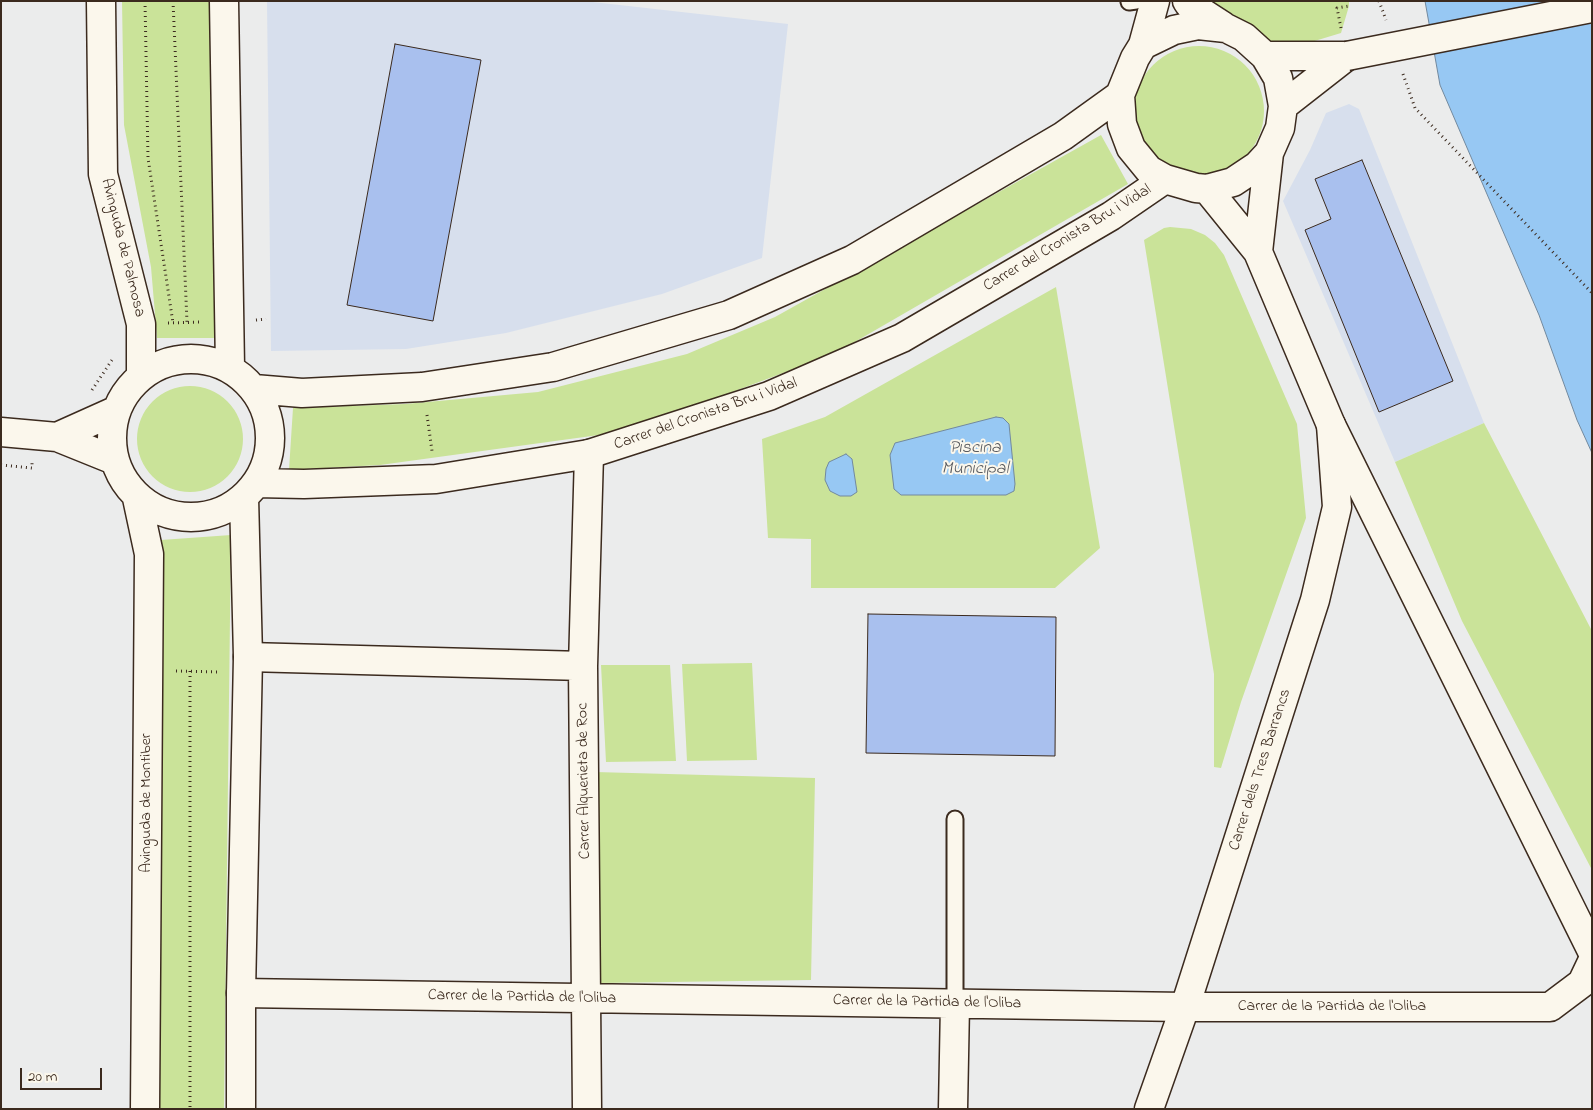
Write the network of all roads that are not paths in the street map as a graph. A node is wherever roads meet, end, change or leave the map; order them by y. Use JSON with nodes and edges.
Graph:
{"nodes":[{"id":1,"x":101,"y":1,"type":"edge"},
{"id":2,"x":224,"y":1,"type":"edge"},
{"id":3,"x":1187,"y":1,"type":"edge"},
{"id":4,"x":1140,"y":2,"type":"edge"},
{"id":5,"x":1592,"y":8,"type":"edge"},
{"id":6,"x":1226,"y":28,"type":"junction"},
{"id":7,"x":1143,"y":45,"type":"junction"},
{"id":8,"x":1265,"y":56,"type":"junction"},
{"id":9,"x":1347,"y":56,"type":"junction"},
{"id":10,"x":1120,"y":95,"type":"junction"},
{"id":11,"x":1283,"y":106,"type":"junction"},
{"id":12,"x":1268,"y":153,"type":"junction"},
{"id":13,"x":1165,"y":179,"type":"junction"},
{"id":14,"x":1207,"y":189,"type":"junction"},
{"id":15,"x":1258,"y":252,"type":"junction"},
{"id":16,"x":230,"y":367,"type":"junction"},
{"id":17,"x":141,"y":374,"type":"junction"},
{"id":18,"x":254,"y":389,"type":"junction"},
{"id":19,"x":115,"y":411,"type":"junction"},
{"id":20,"x":1331,"y":425,"type":"junction"},
{"id":21,"x":1,"y":432,"type":"edge"},
{"id":22,"x":45,"y":435,"type":"junction"},
{"id":23,"x":589,"y":454,"type":"junction"},
{"id":24,"x":114,"y":460,"type":"junction"},
{"id":25,"x":250,"y":490,"type":"junction"},
{"id":26,"x":137,"y":498,"type":"junction"},
{"id":27,"x":248,"y":665,"type":"junction"},
{"id":28,"x":583,"y":666,"type":"junction"},
{"id":29,"x":955,"y":819,"type":"dead end"},
{"id":30,"x":1592,"y":951,"type":"edge"},
{"id":31,"x":1592,"y":962,"type":"edge"},
{"id":32,"x":242,"y":993,"type":"junction"},
{"id":33,"x":587,"y":998,"type":"junction"},
{"id":34,"x":955,"y":1004,"type":"junction"},
{"id":35,"x":1185,"y":1007,"type":"junction"},
{"id":36,"x":145,"y":1109,"type":"edge"},
{"id":37,"x":241,"y":1109,"type":"edge"},
{"id":38,"x":587,"y":1109,"type":"edge"},
{"id":39,"x":953,"y":1109,"type":"edge"},
{"id":40,"x":1149,"y":1109,"type":"edge"}],
"edges":[{"from":1,"to":17,"type":"street","name":"Avinguda de Palmosa"},
{"from":2,"to":16,"type":"street"},
{"from":3,"to":6,"type":"street"},
{"from":4,"to":7,"type":"street"},
{"from":5,"to":9,"type":"street","bridge":true},
{"from":6,"to":7,"type":"street"},
{"from":6,"to":8,"type":"street"},
{"from":7,"to":10,"type":"street"},
{"from":8,"to":9,"type":"street"},
{"from":8,"to":11,"type":"street"},
{"from":9,"to":11,"type":"street"},
{"from":10,"to":13,"type":"street"},
{"from":10,"to":18,"type":"street"},
{"from":11,"to":12,"type":"street"},
{"from":12,"to":14,"type":"street"},
{"from":12,"to":15,"type":"street"},
{"from":13,"to":14,"type":"street"},
{"from":13,"to":23,"type":"street","name":"Carrer del Cronista Bru i Vidal"},
{"from":14,"to":15,"type":"street"},
{"from":15,"to":20,"type":"street"},
{"from":16,"to":17,"type":"street"},
{"from":16,"to":18,"type":"street"},
{"from":17,"to":19,"type":"street"},
{"from":18,"to":25,"type":"street"},
{"from":19,"to":22,"type":"street"},
{"from":19,"to":24,"type":"street"},
{"from":20,"to":30,"type":"street"},
{"from":20,"to":35,"type":"street","name":"Carrer dels Tres Barrancs"},
{"from":21,"to":22,"type":"street"},
{"from":22,"to":24,"type":"street"},
{"from":23,"to":25,"type":"street","name":"Carrer del Cronista Bru i Vidal"},
{"from":23,"to":28,"type":"street","name":"Carrer Alquerieta de Roc"},
{"from":24,"to":26,"type":"street"},
{"from":25,"to":26,"type":"street"},
{"from":25,"to":27,"type":"street"},
{"from":26,"to":36,"type":"street","name":"Avinguda de Montiber"},
{"from":27,"to":28,"type":"street"},
{"from":27,"to":32,"type":"street"},
{"from":28,"to":33,"type":"street","name":"Carrer Alquerieta de Roc"},
{"from":29,"to":34,"type":"lane"},
{"from":31,"to":35,"type":"street","name":"Carrer de la Partida de l'Oliba"},
{"from":32,"to":33,"type":"street","name":"Carrer de la Partida de l'Oliba"},
{"from":32,"to":37,"type":"street"},
{"from":33,"to":34,"type":"street","name":"Carrer de la Partida de l'Oliba"},
{"from":33,"to":38,"type":"street","name":"Carrer Alquerieta de Roc"},
{"from":34,"to":35,"type":"street","name":"Carrer de la Partida de l'Oliba"},
{"from":34,"to":39,"type":"street"},
{"from":35,"to":40,"type":"street","name":"Carrer dels Tres Barrancs"}]}
